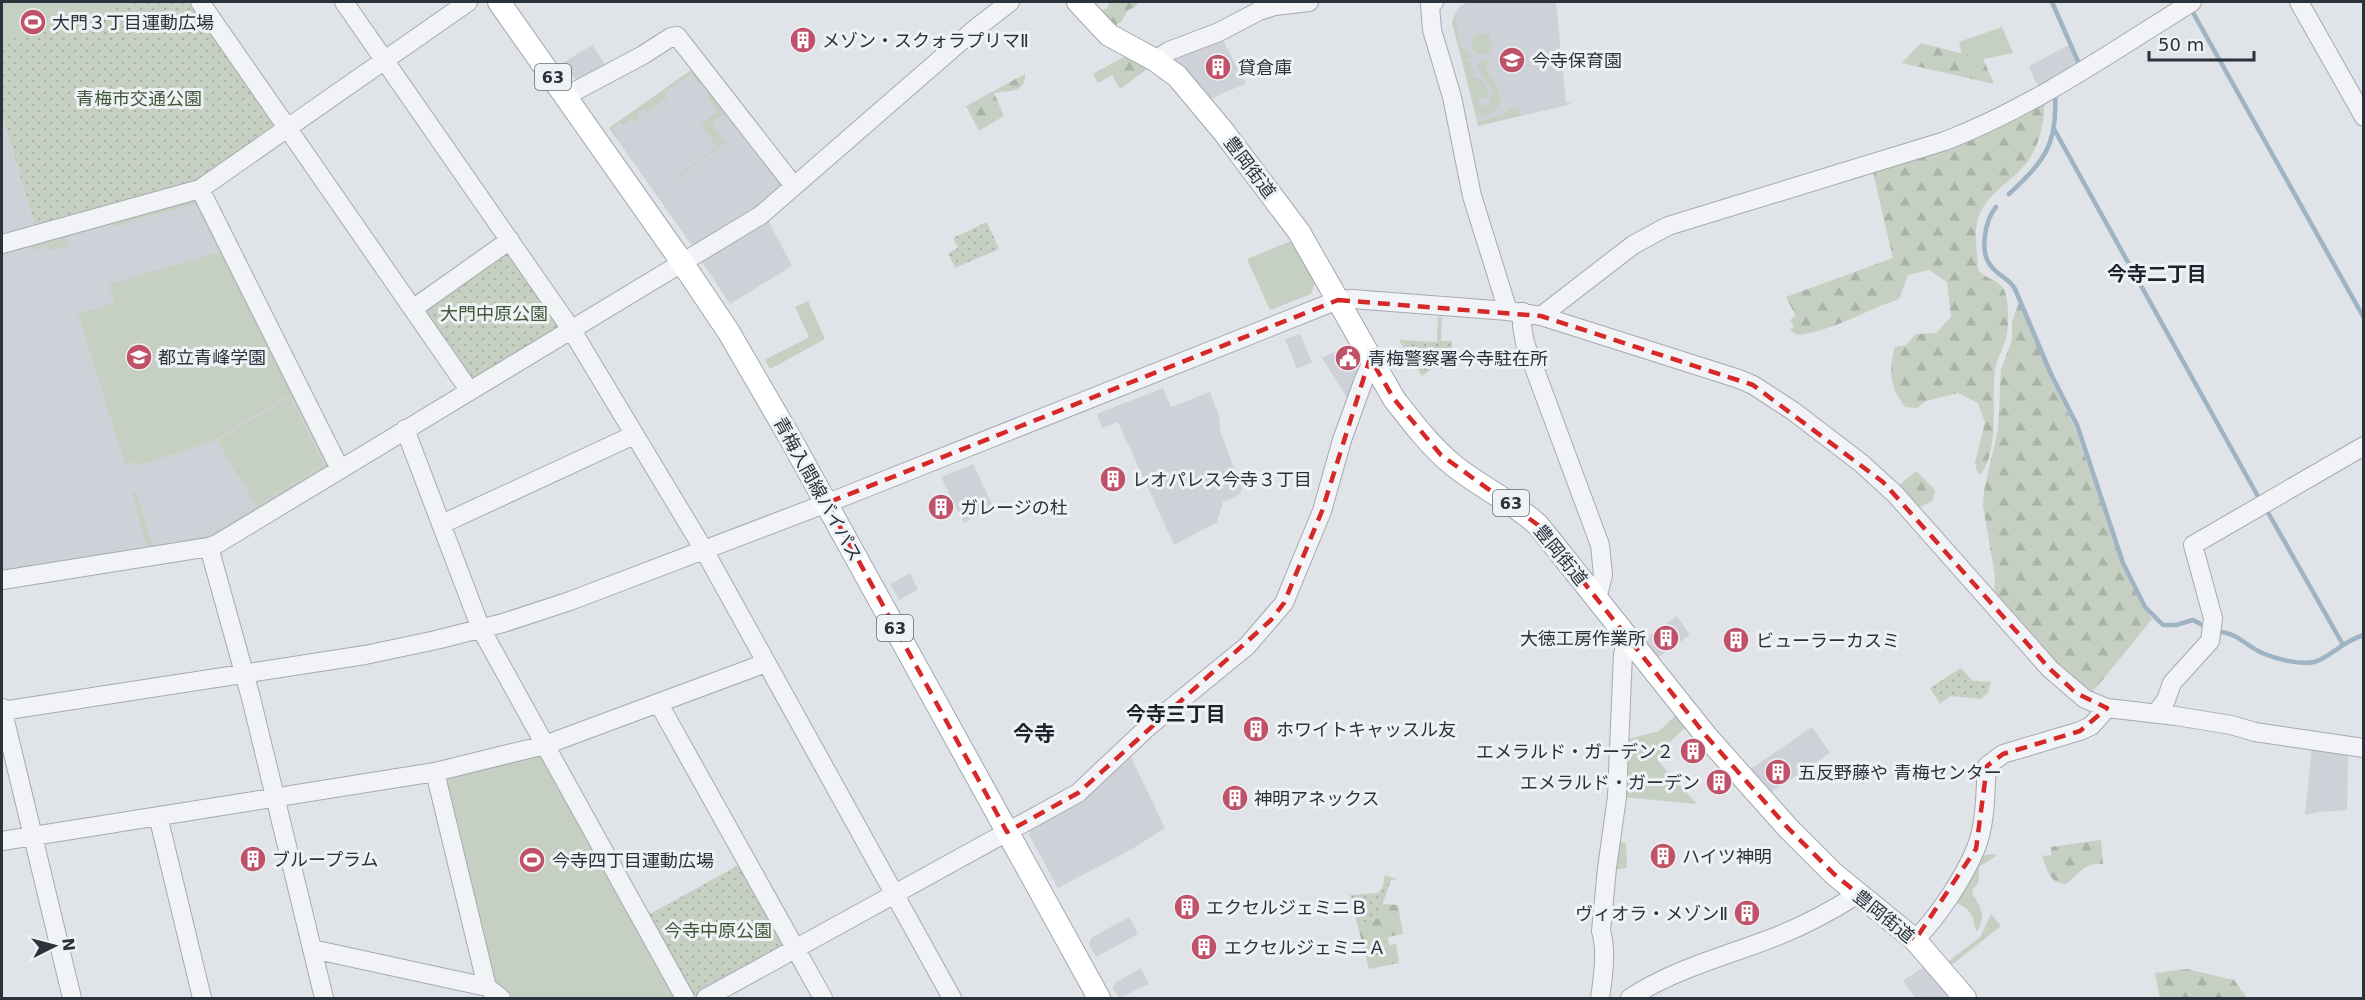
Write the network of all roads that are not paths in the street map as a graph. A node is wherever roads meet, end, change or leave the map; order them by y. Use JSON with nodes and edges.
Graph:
{"nodes":[{"id":1,"x":200,"y":2,"type":"edge"},
{"id":2,"x":344,"y":2,"type":"edge"},
{"id":3,"x":468,"y":2,"type":"edge"},
{"id":4,"x":499,"y":2,"type":"edge"},
{"id":5,"x":1010,"y":2,"type":"edge"},
{"id":6,"x":1078,"y":2,"type":"edge"},
{"id":7,"x":1309,"y":2,"type":"edge"},
{"id":8,"x":2192,"y":2,"type":"edge"},
{"id":9,"x":2299,"y":2,"type":"edge"},
{"id":10,"x":1430,"y":3,"type":"edge"},
{"id":11,"x":384,"y":60,"type":"junction"},
{"id":12,"x":1155,"y":60,"type":"junction"},
{"id":13,"x":566,"y":96,"type":"junction"},
{"id":14,"x":2364,"y":117,"type":"edge"},
{"id":15,"x":288,"y":128,"type":"junction"},
{"id":16,"x":794,"y":186,"type":"junction"},
{"id":17,"x":200,"y":189,"type":"junction"},
{"id":18,"x":510,"y":240,"type":"junction"},
{"id":19,"x":2,"y":244,"type":"edge"},
{"id":20,"x":682,"y":262,"type":"junction"},
{"id":21,"x":1338,"y":300,"type":"junction"},
{"id":22,"x":414,"y":308,"type":"junction"},
{"id":23,"x":1524,"y":313,"type":"junction"},
{"id":24,"x":571,"y":329,"type":"junction"},
{"id":25,"x":1372,"y":361,"type":"junction"},
{"id":26,"x":470,"y":390,"type":"junction"},
{"id":27,"x":405,"y":429,"type":"junction"},
{"id":28,"x":634,"y":435,"type":"junction"},
{"id":29,"x":2364,"y":446,"type":"edge"},
{"id":30,"x":340,"y":468,"type":"junction"},
{"id":31,"x":826,"y":503,"type":"junction"},
{"id":32,"x":442,"y":524,"type":"junction"},
{"id":33,"x":209,"y":547,"type":"junction"},
{"id":34,"x":704,"y":550,"type":"junction"},
{"id":35,"x":2,"y":580,"type":"edge"},
{"id":36,"x":1596,"y":599,"type":"junction"},
{"id":37,"x":481,"y":629,"type":"junction"},
{"id":38,"x":1627,"y":639,"type":"junction"},
{"id":39,"x":766,"y":663,"type":"junction"},
{"id":40,"x":245,"y":673,"type":"junction"},
{"id":41,"x":659,"y":704,"type":"junction"},
{"id":42,"x":2107,"y":708,"type":"junction"},
{"id":43,"x":2,"y":710,"type":"edge"},
{"id":44,"x":2156,"y":713,"type":"junction"},
{"id":45,"x":545,"y":745,"type":"junction"},
{"id":46,"x":2364,"y":748,"type":"edge"},
{"id":47,"x":435,"y":772,"type":"junction"},
{"id":48,"x":276,"y":797,"type":"junction"},
{"id":49,"x":158,"y":816,"type":"junction"},
{"id":50,"x":1007,"y":832,"type":"junction"},
{"id":51,"x":33,"y":836,"type":"junction"},
{"id":52,"x":2,"y":841,"type":"edge"},
{"id":53,"x":894,"y":894,"type":"junction"},
{"id":54,"x":1858,"y":894,"type":"junction"},
{"id":55,"x":1915,"y":940,"type":"junction"},
{"id":56,"x":795,"y":948,"type":"junction"},
{"id":57,"x":312,"y":949,"type":"junction"},
{"id":58,"x":494,"y":993,"type":"edge"},
{"id":59,"x":72,"y":999,"type":"edge"},
{"id":60,"x":202,"y":999,"type":"edge"},
{"id":61,"x":324,"y":999,"type":"edge"},
{"id":62,"x":685,"y":999,"type":"edge"},
{"id":63,"x":706,"y":999,"type":"edge"},
{"id":64,"x":823,"y":999,"type":"edge"},
{"id":65,"x":952,"y":999,"type":"edge"},
{"id":66,"x":1099,"y":999,"type":"edge"},
{"id":67,"x":1600,"y":999,"type":"edge"},
{"id":68,"x":1630,"y":999,"type":"edge"},
{"id":69,"x":1965,"y":999,"type":"edge"}],
"edges":[{"from":1,"to":15,"type":"street"},
{"from":2,"to":11,"type":"street"},
{"from":3,"to":11,"type":"street"},
{"from":4,"to":13,"type":"main road","name":"青梅入間線バイパス","number":"63"},
{"from":5,"to":16,"type":"street"},
{"from":6,"to":12,"type":"main road","name":"豊岡街道","number":"63"},
{"from":7,"to":12,"type":"street"},
{"from":8,"to":23,"type":"street"},
{"from":9,"to":14,"type":"street"},
{"from":10,"to":23,"type":"street"},
{"from":11,"to":15,"type":"street"},
{"from":11,"to":18,"type":"street"},
{"from":12,"to":21,"type":"main road","name":"豊岡街道","number":"63"},
{"from":13,"to":16,"type":"street"},
{"from":13,"to":20,"type":"main road","name":"青梅入間線バイパス","number":"63"},
{"from":15,"to":17,"type":"street"},
{"from":15,"to":22,"type":"street"},
{"from":16,"to":20,"type":"street"},
{"from":17,"to":19,"type":"street"},
{"from":17,"to":30,"type":"street"},
{"from":18,"to":22,"type":"street"},
{"from":18,"to":24,"type":"street"},
{"from":20,"to":24,"type":"street"},
{"from":20,"to":31,"type":"main road","name":"青梅入間線バイパス","number":"63"},
{"from":21,"to":23,"type":"street"},
{"from":21,"to":25,"type":"main road","name":"豊岡街道","number":"63"},
{"from":21,"to":31,"type":"street"},
{"from":22,"to":26,"type":"street"},
{"from":23,"to":36,"type":"street"},
{"from":23,"to":42,"type":"street"},
{"from":24,"to":26,"type":"street"},
{"from":24,"to":28,"type":"street"},
{"from":25,"to":36,"type":"main road","name":"豊岡街道","number":"63"},
{"from":25,"to":50,"type":"street"},
{"from":26,"to":27,"type":"street"},
{"from":27,"to":30,"type":"street"},
{"from":27,"to":32,"type":"street"},
{"from":28,"to":32,"type":"street"},
{"from":28,"to":34,"type":"street"},
{"from":29,"to":44,"type":"street"},
{"from":30,"to":33,"type":"street"},
{"from":31,"to":34,"type":"street"},
{"from":31,"to":50,"type":"main road","name":"青梅入間線バイパス","number":"63"},
{"from":32,"to":37,"type":"street"},
{"from":33,"to":35,"type":"street"},
{"from":33,"to":40,"type":"street"},
{"from":34,"to":37,"type":"street"},
{"from":34,"to":39,"type":"street"},
{"from":36,"to":38,"type":"main road","name":"豊岡街道","number":"63"},
{"from":37,"to":40,"type":"street"},
{"from":37,"to":45,"type":"street"},
{"from":38,"to":54,"type":"main road","name":"豊岡街道","number":"63"},
{"from":38,"to":67,"type":"street"},
{"from":39,"to":41,"type":"street"},
{"from":39,"to":53,"type":"street"},
{"from":40,"to":43,"type":"street"},
{"from":40,"to":48,"type":"street"},
{"from":41,"to":45,"type":"street"},
{"from":41,"to":56,"type":"street"},
{"from":42,"to":44,"type":"street"},
{"from":42,"to":55,"type":"street"},
{"from":43,"to":51,"type":"street"},
{"from":44,"to":46,"type":"street"},
{"from":45,"to":47,"type":"street"},
{"from":45,"to":62,"type":"street"},
{"from":47,"to":48,"type":"street"},
{"from":47,"to":58,"type":"street"},
{"from":48,"to":49,"type":"street"},
{"from":48,"to":57,"type":"street"},
{"from":49,"to":51,"type":"street"},
{"from":49,"to":60,"type":"street"},
{"from":50,"to":53,"type":"street"},
{"from":50,"to":66,"type":"main road","name":"青梅入間線バイパス","number":"63"},
{"from":51,"to":52,"type":"street"},
{"from":51,"to":59,"type":"street"},
{"from":53,"to":56,"type":"street"},
{"from":53,"to":65,"type":"street"},
{"from":54,"to":55,"type":"main road","name":"豊岡街道","number":"63"},
{"from":54,"to":68,"type":"street"},
{"from":55,"to":69,"type":"main road","name":"豊岡街道","number":"63"},
{"from":56,"to":63,"type":"street"},
{"from":56,"to":64,"type":"street"},
{"from":57,"to":58,"type":"street"},
{"from":57,"to":61,"type":"street"}]}
